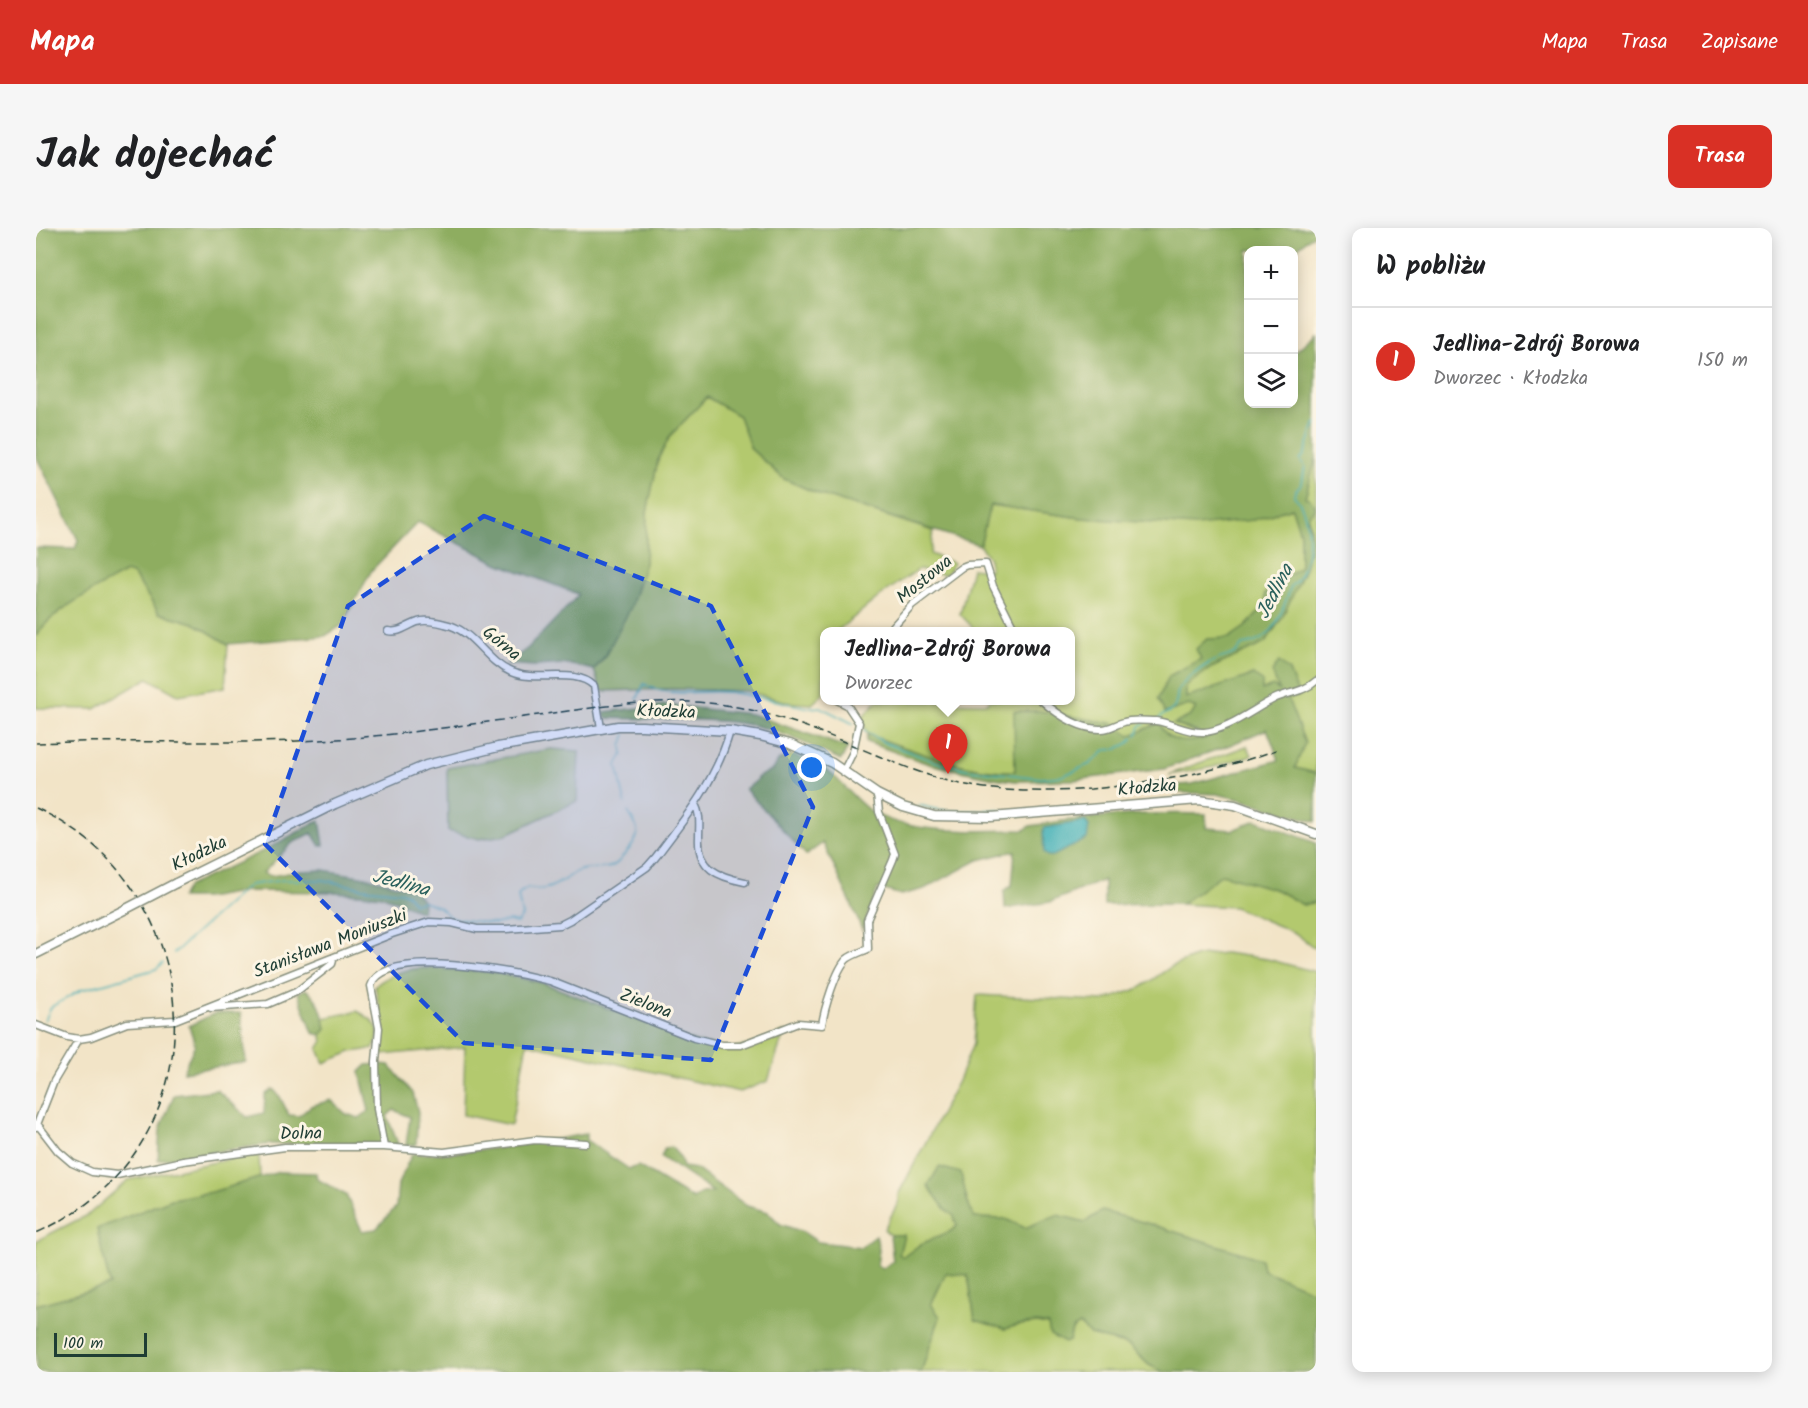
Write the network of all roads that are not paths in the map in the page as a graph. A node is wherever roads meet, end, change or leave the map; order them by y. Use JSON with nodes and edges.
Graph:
{"nodes":[{"id":1,"x":892,"y":627,"type":"edge"},
{"id":2,"x":1014,"y":627,"type":"edge"},
{"id":3,"x":388,"y":631,"type":"dead end"},
{"id":4,"x":1316,"y":681,"type":"edge"},
{"id":5,"x":847,"y":705,"type":"edge"},
{"id":6,"x":1048,"y":705,"type":"edge"},
{"id":7,"x":601,"y":728,"type":"junction"},
{"id":8,"x":730,"y":731,"type":"junction"},
{"id":9,"x":844,"y":770,"type":"junction"},
{"id":10,"x":877,"y":794,"type":"junction"},
{"id":11,"x":695,"y":804,"type":"junction"},
{"id":12,"x":1316,"y":834,"type":"edge"},
{"id":13,"x":745,"y":882,"type":"dead end"},
{"id":14,"x":36,"y":954,"type":"edge"},
{"id":15,"x":334,"y":957,"type":"junction"},
{"id":16,"x":204,"y":1008,"type":"junction"},
{"id":17,"x":36,"y":1025,"type":"edge"},
{"id":18,"x":79,"y":1039,"type":"junction"},
{"id":19,"x":37,"y":1126,"type":"edge"},
{"id":20,"x":586,"y":1143,"type":"dead end"},
{"id":21,"x":384,"y":1147,"type":"junction"}],
"edges":[{"from":1,"to":2,"type":"street","name":"Mostowa"},
{"from":3,"to":7,"type":"street","name":"Górna"},
{"from":4,"to":6,"type":"street"},
{"from":5,"to":9,"type":"street"},
{"from":7,"to":8,"type":"main road","name":"Kłodzka"},
{"from":7,"to":14,"type":"main road","name":"Kłodzka","bridge":true},
{"from":8,"to":9,"type":"main road","name":"Kłodzka"},
{"from":8,"to":11,"type":"street","name":"Stanisława Moniuszki"},
{"from":9,"to":10,"type":"main road","name":"Kłodzka"},
{"from":10,"to":12,"type":"main road","name":"Kłodzka"},
{"from":10,"to":21,"type":"street","name":"Zielona"},
{"from":11,"to":13,"type":"street"},
{"from":11,"to":15,"type":"street","name":"Stanisława Moniuszki"},
{"from":15,"to":16,"type":"street","name":"Stanisława Moniuszki"},
{"from":15,"to":16,"type":"street"},
{"from":16,"to":18,"type":"street","name":"Stanisława Moniuszki"},
{"from":17,"to":18,"type":"street"},
{"from":18,"to":19,"type":"street"},
{"from":19,"to":21,"type":"street","name":"Dolna"},
{"from":20,"to":21,"type":"street","name":"Dolna"}]}
